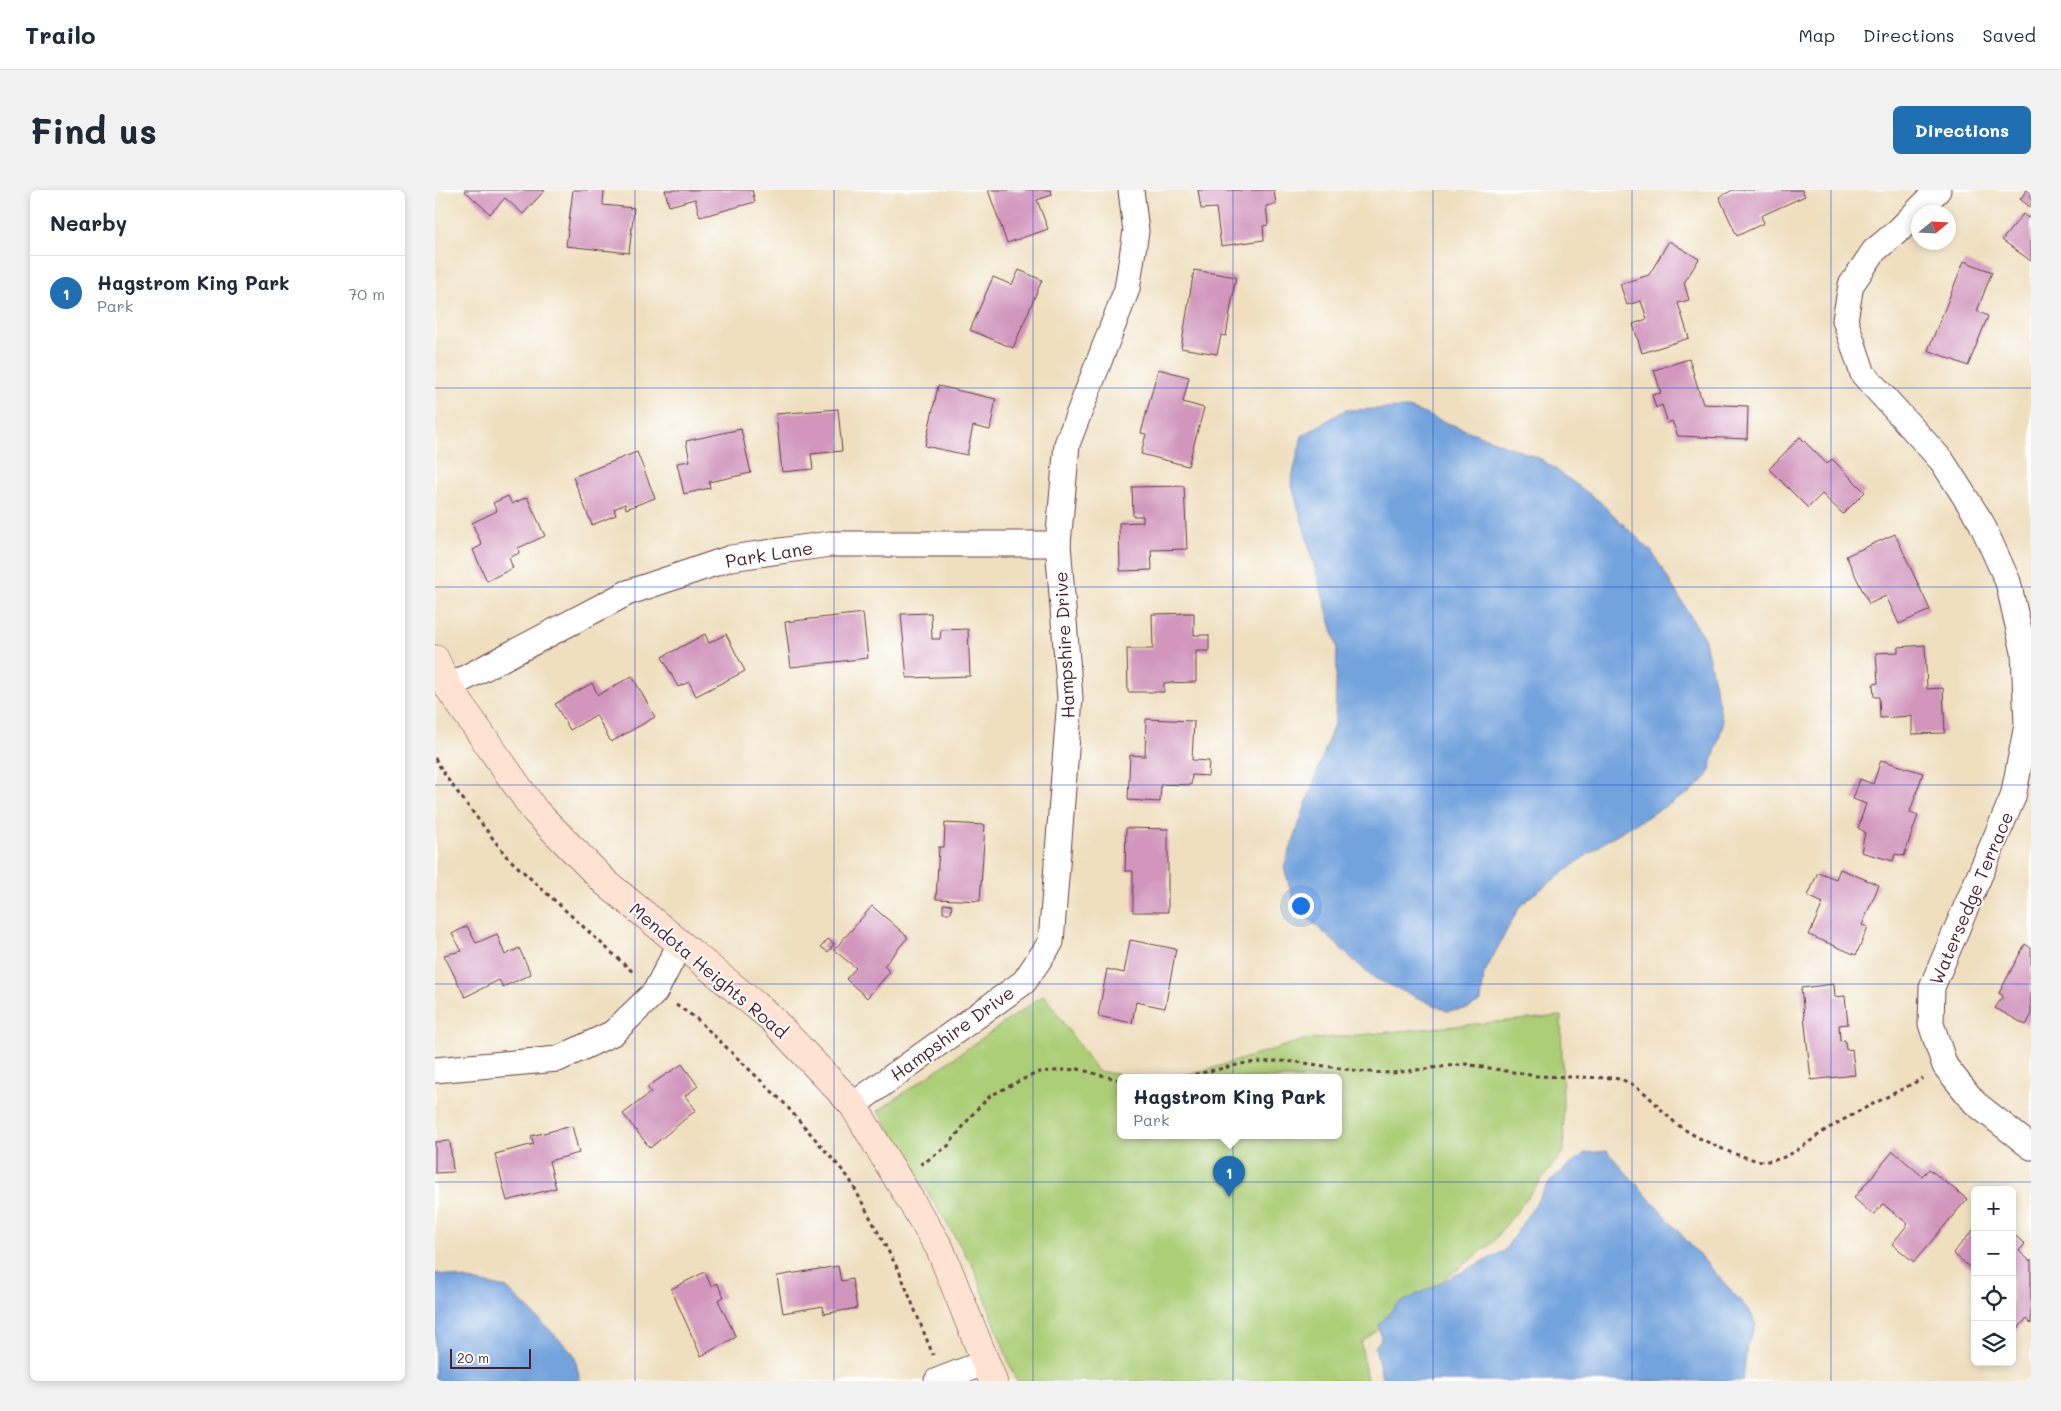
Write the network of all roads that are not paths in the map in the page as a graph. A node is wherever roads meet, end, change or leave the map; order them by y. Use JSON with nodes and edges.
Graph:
{"nodes":[{"id":1,"x":1131,"y":190,"type":"edge"},
{"id":2,"x":1938,"y":190,"type":"edge"},
{"id":3,"x":1058,"y":544,"type":"junction"},
{"id":4,"x":435,"y":659,"type":"edge"},
{"id":5,"x":449,"y":687,"type":"junction"},
{"id":6,"x":680,"y":944,"type":"junction"},
{"id":7,"x":435,"y":1070,"type":"edge"},
{"id":8,"x":853,"y":1105,"type":"junction"},
{"id":9,"x":2031,"y":1147,"type":"edge"},
{"id":10,"x":989,"y":1372,"type":"edge"},
{"id":11,"x":939,"y":1380,"type":"edge"}],
"edges":[{"from":1,"to":3,"type":"street","name":"Hampshire Drive"},
{"from":2,"to":9,"type":"street","name":"Watersedge Terrace"},
{"from":3,"to":5,"type":"street","name":"Park Lane"},
{"from":3,"to":8,"type":"street","name":"Hampshire Drive"},
{"from":4,"to":5,"type":"street","name":"Mendota Heights Road"},
{"from":5,"to":6,"type":"street","name":"Mendota Heights Road"},
{"from":6,"to":7,"type":"street"},
{"from":6,"to":8,"type":"street","name":"Mendota Heights Road"},
{"from":8,"to":10,"type":"street","name":"Mendota Heights Road"},
{"from":10,"to":11,"type":"street"}]}
